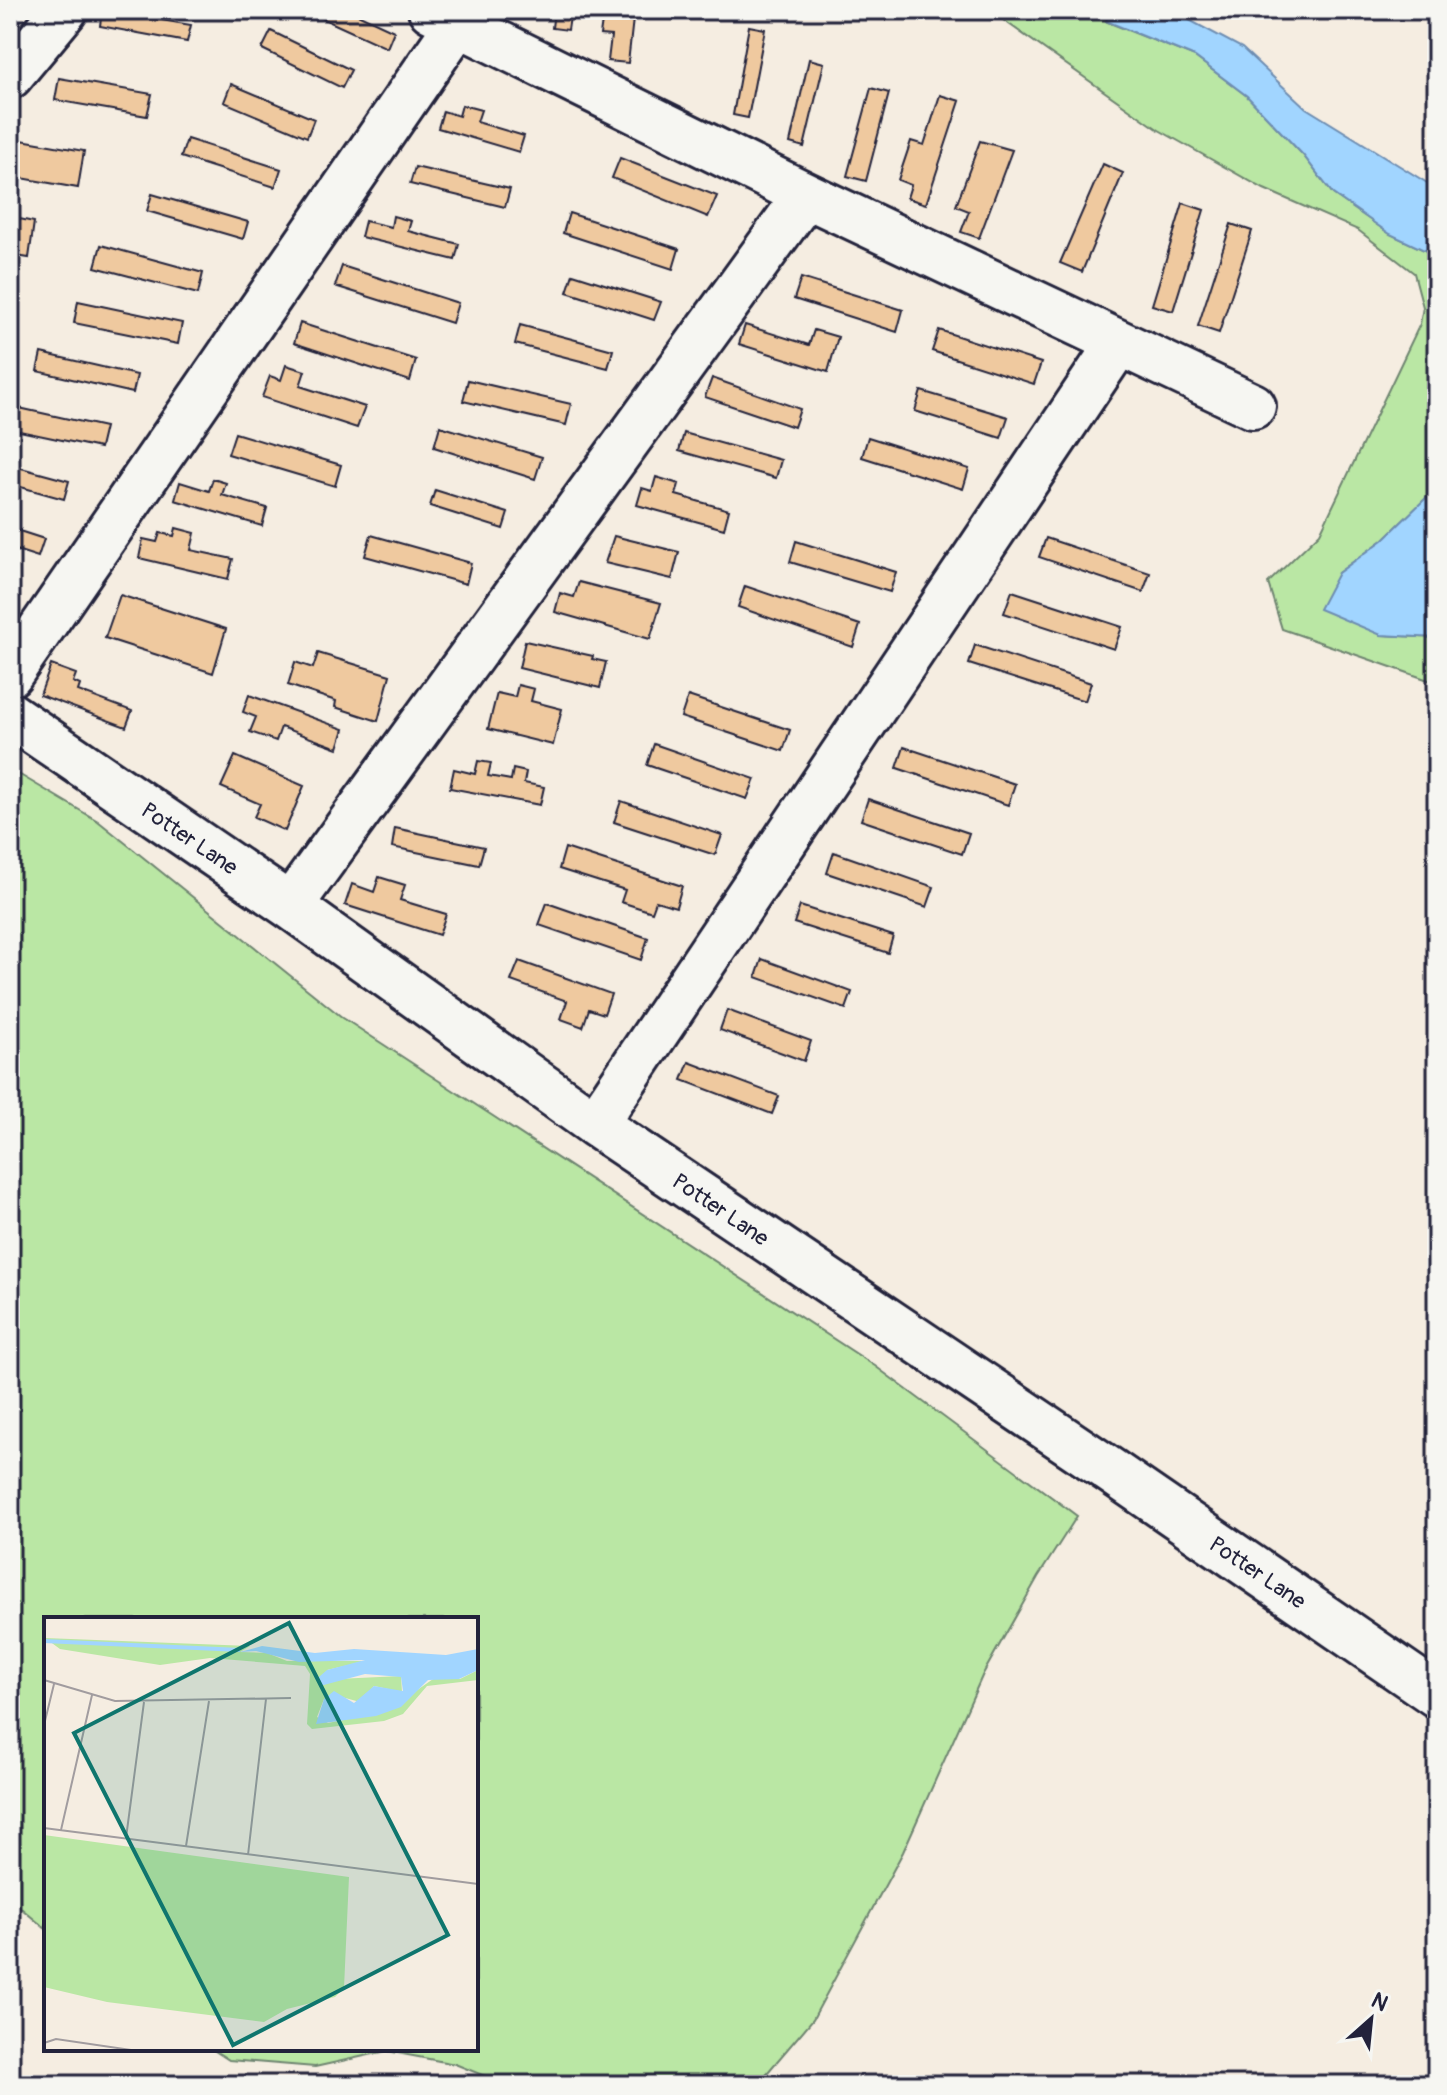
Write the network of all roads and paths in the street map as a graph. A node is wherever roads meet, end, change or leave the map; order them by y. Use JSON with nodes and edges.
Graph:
{"nodes":[{"id":1,"x":65,"y":10,"type":"edge"},
{"id":2,"x":444,"y":18,"type":"edge"},
{"id":3,"x":10,"y":76,"type":"edge"},
{"id":4,"x":806,"y":195,"type":"junction"},
{"id":5,"x":1118,"y":344,"type":"junction"},
{"id":6,"x":1253,"y":406,"type":"dead end"},
{"id":7,"x":10,"y":674,"type":"edge"},
{"id":8,"x":10,"y":715,"type":"edge"},
{"id":9,"x":290,"y":906,"type":"junction"},
{"id":10,"x":595,"y":1124,"type":"junction"},
{"id":11,"x":1437,"y":1695,"type":"edge"}],
"edges":[{"from":1,"to":3,"type":"street"},
{"from":2,"to":4,"type":"street"},
{"from":2,"to":7,"type":"street"},
{"from":4,"to":5,"type":"street"},
{"from":4,"to":9,"type":"street"},
{"from":5,"to":6,"type":"street"},
{"from":5,"to":10,"type":"street"},
{"from":8,"to":9,"type":"street","name":"Potter Lane"},
{"from":9,"to":10,"type":"street","name":"Potter Lane"},
{"from":10,"to":11,"type":"street","name":"Potter Lane"}]}
